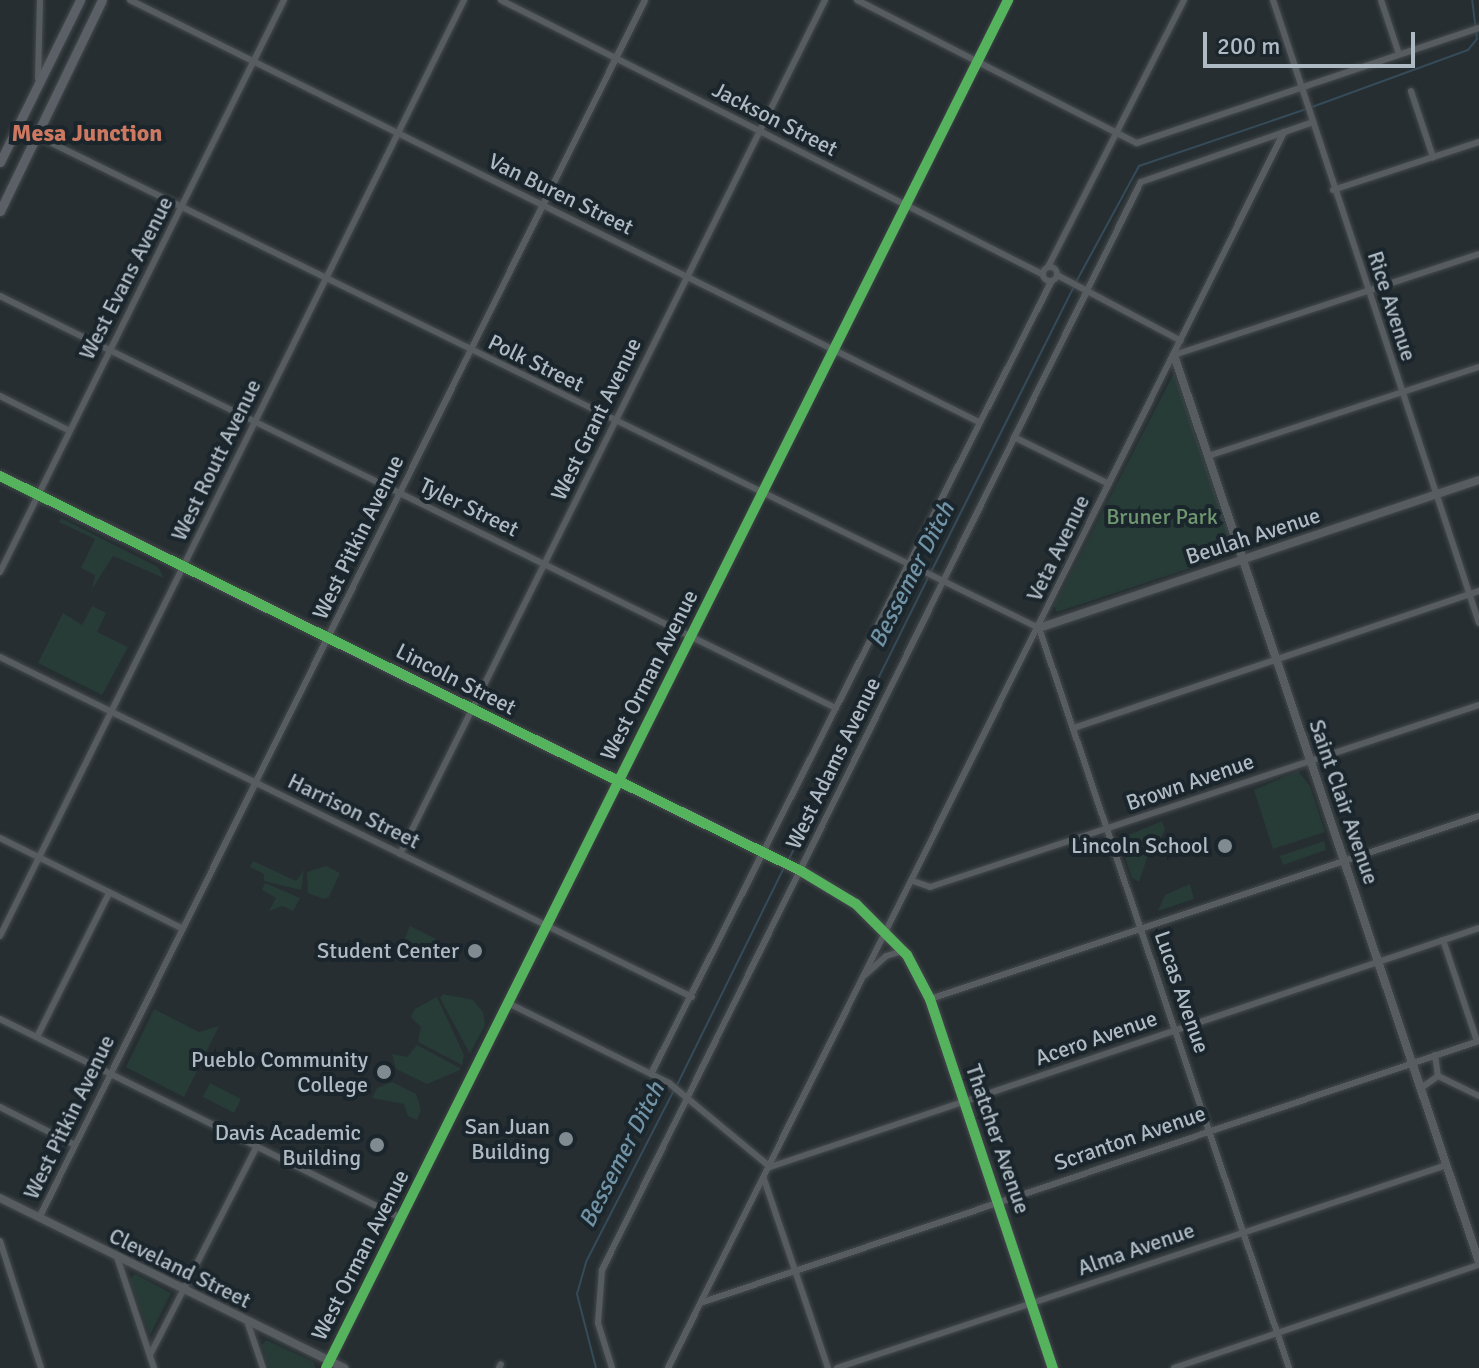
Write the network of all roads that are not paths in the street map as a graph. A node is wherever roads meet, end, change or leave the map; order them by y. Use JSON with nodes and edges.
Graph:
{"nodes":[{"id":1,"x":40,"y":0,"type":"edge"},
{"id":2,"x":80,"y":0,"type":"edge"},
{"id":3,"x":102,"y":0,"type":"edge"},
{"id":4,"x":130,"y":0,"type":"edge"},
{"id":5,"x":284,"y":0,"type":"edge"},
{"id":6,"x":464,"y":0,"type":"edge"},
{"id":7,"x":501,"y":0,"type":"edge"},
{"id":8,"x":645,"y":0,"type":"edge"},
{"id":9,"x":825,"y":0,"type":"edge"},
{"id":10,"x":857,"y":0,"type":"edge"},
{"id":11,"x":1008,"y":0,"type":"edge"},
{"id":12,"x":1184,"y":0,"type":"edge"},
{"id":13,"x":1273,"y":0,"type":"edge"},
{"id":14,"x":1381,"y":0,"type":"edge"},
{"id":15,"x":1476,"y":29,"type":"edge"},
{"id":16,"x":1399,"y":54,"type":"junction"},
{"id":17,"x":616,"y":58,"type":"junction"},
{"id":18,"x":978,"y":61,"type":"junction"},
{"id":19,"x":254,"y":62,"type":"junction"},
{"id":20,"x":1301,"y":88,"type":"junction"},
{"id":21,"x":1411,"y":91,"type":"dead end"},
{"id":22,"x":35,"y":97,"type":"junction"},
{"id":23,"x":1310,"y":123,"type":"junction"},
{"id":24,"x":19,"y":127,"type":"junction"},
{"id":25,"x":761,"y":132,"type":"junction"},
{"id":26,"x":1284,"y":132,"type":"junction"},
{"id":27,"x":397,"y":133,"type":"junction"},
{"id":28,"x":1117,"y":133,"type":"junction"},
{"id":29,"x":37,"y":135,"type":"junction"},
{"id":30,"x":1479,"y":142,"type":"edge"},
{"id":31,"x":1433,"y":157,"type":"junction"},
{"id":32,"x":0,"y":162,"type":"edge"},
{"id":33,"x":1333,"y":190,"type":"junction"},
{"id":34,"x":543,"y":205,"type":"junction"},
{"id":35,"x":906,"y":205,"type":"junction"},
{"id":36,"x":182,"y":207,"type":"junction"},
{"id":37,"x":0,"y":211,"type":"edge"},
{"id":38,"x":1479,"y":254,"type":"edge"},
{"id":39,"x":1050,"y":275,"type":"junction"},
{"id":40,"x":687,"y":277,"type":"junction"},
{"id":41,"x":326,"y":278,"type":"junction"},
{"id":42,"x":1082,"y":290,"type":"junction"},
{"id":43,"x":1368,"y":292,"type":"junction"},
{"id":44,"x":0,"y":296,"type":"edge"},
{"id":45,"x":1181,"y":341,"type":"junction"},
{"id":46,"x":109,"y":350,"type":"junction"},
{"id":47,"x":471,"y":350,"type":"junction"},
{"id":48,"x":834,"y":350,"type":"junction"},
{"id":49,"x":1174,"y":355,"type":"junction"},
{"id":50,"x":1479,"y":367,"type":"edge"},
{"id":51,"x":1401,"y":393,"type":"junction"},
{"id":52,"x":0,"y":396,"type":"edge"},
{"id":53,"x":977,"y":421,"type":"junction"},
{"id":54,"x":255,"y":422,"type":"junction"},
{"id":55,"x":614,"y":422,"type":"junction"},
{"id":56,"x":70,"y":431,"type":"junction"},
{"id":57,"x":1014,"y":437,"type":"junction"},
{"id":58,"x":1208,"y":456,"type":"junction"},
{"id":59,"x":0,"y":476,"type":"edge"},
{"id":60,"x":1479,"y":480,"type":"edge"},
{"id":61,"x":1109,"y":484,"type":"junction"},
{"id":62,"x":400,"y":493,"type":"junction"},
{"id":63,"x":39,"y":495,"type":"junction"},
{"id":64,"x":761,"y":495,"type":"junction"},
{"id":65,"x":1435,"y":495,"type":"junction"},
{"id":66,"x":1242,"y":558,"type":"junction"},
{"id":67,"x":545,"y":564,"type":"junction"},
{"id":68,"x":905,"y":566,"type":"junction"},
{"id":69,"x":183,"y":567,"type":"junction"},
{"id":70,"x":0,"y":572,"type":"edge"},
{"id":71,"x":940,"y":583,"type":"junction"},
{"id":72,"x":1479,"y":591,"type":"edge"},
{"id":73,"x":1469,"y":595,"type":"junction"},
{"id":74,"x":1479,"y":623,"type":"edge"},
{"id":75,"x":1039,"y":628,"type":"junction"},
{"id":76,"x":692,"y":636,"type":"junction"},
{"id":77,"x":328,"y":638,"type":"junction"},
{"id":78,"x":0,"y":657,"type":"edge"},
{"id":79,"x":1277,"y":659,"type":"junction"},
{"id":80,"x":1479,"y":705,"type":"edge"},
{"id":81,"x":836,"y":708,"type":"junction"},
{"id":82,"x":471,"y":709,"type":"junction"},
{"id":83,"x":111,"y":712,"type":"junction"},
{"id":84,"x":1074,"y":728,"type":"junction"},
{"id":85,"x":1310,"y":760,"type":"junction"},
{"id":86,"x":256,"y":783,"type":"junction"},
{"id":87,"x":618,"y":783,"type":"junction"},
{"id":88,"x":1479,"y":816,"type":"edge"},
{"id":89,"x":1108,"y":828,"type":"junction"},
{"id":90,"x":0,"y":838,"type":"edge"},
{"id":91,"x":400,"y":854,"type":"junction"},
{"id":92,"x":767,"y":855,"type":"junction"},
{"id":93,"x":38,"y":858,"type":"junction"},
{"id":94,"x":1345,"y":862,"type":"junction"},
{"id":95,"x":797,"y":869,"type":"junction"},
{"id":96,"x":913,"y":881,"type":"junction"},
{"id":97,"x":109,"y":893,"type":"junction"},
{"id":98,"x":546,"y":926,"type":"junction"},
{"id":99,"x":2,"y":927,"type":"edge"},
{"id":100,"x":1479,"y":928,"type":"edge"},
{"id":101,"x":183,"y":929,"type":"junction"},
{"id":102,"x":1141,"y":929,"type":"junction"},
{"id":103,"x":887,"y":930,"type":"junction"},
{"id":104,"x":0,"y":936,"type":"edge"},
{"id":105,"x":1443,"y":940,"type":"junction"},
{"id":106,"x":904,"y":950,"type":"junction"},
{"id":107,"x":1379,"y":962,"type":"junction"},
{"id":108,"x":863,"y":978,"type":"junction"},
{"id":109,"x":692,"y":997,"type":"junction"},
{"id":110,"x":930,"y":999,"type":"junction"},
{"id":111,"x":508,"y":1003,"type":"junction"},
{"id":112,"x":0,"y":1019,"type":"edge"},
{"id":113,"x":1175,"y":1029,"type":"junction"},
{"id":114,"x":37,"y":1037,"type":"junction"},
{"id":115,"x":1478,"y":1041,"type":"edge"},
{"id":116,"x":1435,"y":1055,"type":"junction"},
{"id":117,"x":1413,"y":1063,"type":"junction"},
{"id":118,"x":111,"y":1074,"type":"junction"},
{"id":119,"x":651,"y":1074,"type":"junction"},
{"id":120,"x":1438,"y":1076,"type":"junction"},
{"id":121,"x":1421,"y":1088,"type":"junction"},
{"id":122,"x":1479,"y":1096,"type":"edge"},
{"id":123,"x":687,"y":1099,"type":"junction"},
{"id":124,"x":964,"y":1101,"type":"junction"},
{"id":125,"x":0,"y":1107,"type":"edge"},
{"id":126,"x":1209,"y":1130,"type":"junction"},
{"id":127,"x":75,"y":1145,"type":"junction"},
{"id":128,"x":257,"y":1146,"type":"junction"},
{"id":129,"x":1447,"y":1165,"type":"junction"},
{"id":130,"x":770,"y":1167,"type":"junction"},
{"id":131,"x":764,"y":1179,"type":"junction"},
{"id":132,"x":0,"y":1198,"type":"edge"},
{"id":133,"x":998,"y":1203,"type":"junction"},
{"id":134,"x":401,"y":1218,"type":"junction"},
{"id":135,"x":39,"y":1219,"type":"junction"},
{"id":136,"x":1244,"y":1232,"type":"junction"},
{"id":137,"x":0,"y":1241,"type":"edge"},
{"id":138,"x":117,"y":1257,"type":"junction"},
{"id":139,"x":1479,"y":1264,"type":"edge"},
{"id":140,"x":795,"y":1271,"type":"junction"},
{"id":141,"x":185,"y":1290,"type":"junction"},
{"id":142,"x":703,"y":1302,"type":"junction"},
{"id":143,"x":1031,"y":1303,"type":"junction"},
{"id":144,"x":247,"y":1321,"type":"junction"},
{"id":145,"x":1277,"y":1333,"type":"junction"},
{"id":146,"x":150,"y":1355,"type":"junction"},
{"id":147,"x":328,"y":1364,"type":"edge"},
{"id":148,"x":41,"y":1368,"type":"edge"},
{"id":149,"x":154,"y":1368,"type":"edge"},
{"id":150,"x":263,"y":1368,"type":"edge"},
{"id":151,"x":344,"y":1368,"type":"edge"},
{"id":152,"x":612,"y":1368,"type":"edge"},
{"id":153,"x":668,"y":1368,"type":"edge"},
{"id":154,"x":828,"y":1368,"type":"edge"},
{"id":155,"x":837,"y":1368,"type":"edge"},
{"id":156,"x":1053,"y":1368,"type":"edge"},
{"id":157,"x":1174,"y":1368,"type":"edge"},
{"id":158,"x":1289,"y":1368,"type":"edge"}],
"edges":[{"from":1,"to":22,"type":"street"},
{"from":2,"to":22,"type":"main road"},
{"from":3,"to":29,"type":"main road"},
{"from":4,"to":19,"type":"street","name":"Van Buren Street"},
{"from":5,"to":19,"type":"street","name":"West Evans Avenue"},
{"from":6,"to":27,"type":"street","name":"West Routt Avenue"},
{"from":7,"to":17,"type":"street","name":"Jackson Street"},
{"from":8,"to":17,"type":"street","name":"West Pitkin Avenue"},
{"from":9,"to":25,"type":"street","name":"West Grant Avenue"},
{"from":10,"to":18,"type":"street"},
{"from":11,"to":18,"type":"street","name":"West Orman Avenue"},
{"from":12,"to":28,"type":"street","name":"West Adams Avenue"},
{"from":13,"to":20,"type":"street","name":"Rice Avenue"},
{"from":14,"to":16,"type":"street"},
{"from":15,"to":16,"type":"street"},
{"from":16,"to":20,"type":"street"},
{"from":17,"to":25,"type":"street","name":"Jackson Street"},
{"from":17,"to":34,"type":"street","name":"West Pitkin Avenue"},
{"from":18,"to":28,"type":"street"},
{"from":18,"to":35,"type":"street","name":"West Orman Avenue"},
{"from":19,"to":27,"type":"street","name":"Van Buren Street"},
{"from":19,"to":36,"type":"street","name":"West Evans Avenue"},
{"from":20,"to":23,"type":"street","name":"Rice Avenue"},
{"from":20,"to":28,"type":"street"},
{"from":21,"to":31,"type":"street"},
{"from":22,"to":24,"type":"main road"},
{"from":23,"to":26,"type":"street"},
{"from":23,"to":33,"type":"street","name":"Rice Avenue"},
{"from":24,"to":29,"type":"street","name":"Polk Street"},
{"from":24,"to":32,"type":"main road"},
{"from":25,"to":35,"type":"street","name":"Jackson Street"},
{"from":25,"to":40,"type":"street","name":"West Grant Avenue"},
{"from":26,"to":42,"type":"street","name":"West Adams Avenue"},
{"from":26,"to":45,"type":"street","name":"Veta Avenue"},
{"from":27,"to":34,"type":"street","name":"Van Buren Street"},
{"from":27,"to":41,"type":"street","name":"West Routt Avenue"},
{"from":28,"to":39,"type":"street","name":"West Adams Avenue"},
{"from":29,"to":36,"type":"street","name":"Polk Street"},
{"from":29,"to":37,"type":"main road"},
{"from":30,"to":31,"type":"street"},
{"from":31,"to":33,"type":"street"},
{"from":33,"to":43,"type":"street","name":"Rice Avenue"},
{"from":34,"to":40,"type":"street","name":"Van Buren Street"},
{"from":34,"to":47,"type":"street","name":"West Pitkin Avenue"},
{"from":35,"to":39,"type":"street","name":"Jackson Street"},
{"from":35,"to":48,"type":"street","name":"West Orman Avenue"},
{"from":36,"to":41,"type":"street","name":"Polk Street"},
{"from":36,"to":46,"type":"street","name":"West Evans Avenue"},
{"from":38,"to":43,"type":"street"},
{"from":39,"to":42,"type":"street","name":"Jackson Street"},
{"from":39,"to":53,"type":"street","name":"West Adams Avenue"},
{"from":40,"to":48,"type":"street","name":"Van Buren Street"},
{"from":40,"to":55,"type":"street","name":"West Grant Avenue"},
{"from":41,"to":47,"type":"street","name":"Polk Street"},
{"from":41,"to":54,"type":"street","name":"West Routt Avenue"},
{"from":42,"to":45,"type":"street","name":"Jackson Street"},
{"from":42,"to":57,"type":"street","name":"West Adams Avenue"},
{"from":43,"to":49,"type":"street"},
{"from":43,"to":51,"type":"street","name":"Rice Avenue"},
{"from":44,"to":46,"type":"street","name":"Tyler Street"},
{"from":45,"to":49,"type":"street","name":"Veta Avenue"},
{"from":46,"to":54,"type":"street","name":"Tyler Street"},
{"from":46,"to":56,"type":"street","name":"West Evans Avenue"},
{"from":47,"to":55,"type":"street","name":"Polk Street"},
{"from":47,"to":62,"type":"street","name":"West Pitkin Avenue"},
{"from":48,"to":53,"type":"street","name":"Van Buren Street"},
{"from":48,"to":64,"type":"street","name":"West Orman Avenue"},
{"from":49,"to":58,"type":"street","name":"Saint Clair Avenue"},
{"from":49,"to":61,"type":"street","name":"Veta Avenue"},
{"from":50,"to":51,"type":"street"},
{"from":51,"to":58,"type":"street"},
{"from":51,"to":65,"type":"street","name":"Rice Avenue"},
{"from":52,"to":56,"type":"street"},
{"from":53,"to":68,"type":"street","name":"West Adams Avenue"},
{"from":54,"to":62,"type":"street","name":"Tyler Street"},
{"from":54,"to":69,"type":"street","name":"West Routt Avenue"},
{"from":55,"to":64,"type":"street","name":"Polk Street"},
{"from":55,"to":67,"type":"street","name":"West Grant Avenue"},
{"from":56,"to":63,"type":"street","name":"West Evans Avenue"},
{"from":57,"to":61,"type":"street"},
{"from":57,"to":71,"type":"street","name":"West Adams Avenue"},
{"from":58,"to":66,"type":"street","name":"Saint Clair Avenue"},
{"from":59,"to":63,"type":"main road","name":"Lincoln Street"},
{"from":60,"to":65,"type":"street","name":"Beulah Avenue"},
{"from":61,"to":75,"type":"street","name":"Veta Avenue"},
{"from":62,"to":67,"type":"street","name":"Tyler Street"},
{"from":62,"to":77,"type":"street","name":"West Pitkin Avenue"},
{"from":63,"to":69,"type":"main road","name":"Lincoln Street"},
{"from":63,"to":70,"type":"street","name":"West Evans Avenue"},
{"from":64,"to":68,"type":"street","name":"Polk Street"},
{"from":64,"to":76,"type":"street","name":"West Orman Avenue"},
{"from":65,"to":66,"type":"street","name":"Beulah Avenue"},
{"from":65,"to":73,"type":"street","name":"Rice Avenue"},
{"from":66,"to":75,"type":"street","name":"Beulah Avenue"},
{"from":66,"to":79,"type":"street","name":"Saint Clair Avenue"},
{"from":67,"to":76,"type":"street","name":"Tyler Street"},
{"from":67,"to":82,"type":"street","name":"West Grant Avenue"},
{"from":68,"to":71,"type":"street","name":"Polk Street"},
{"from":68,"to":81,"type":"street","name":"West Adams Avenue"},
{"from":69,"to":77,"type":"main road","name":"Lincoln Street"},
{"from":69,"to":83,"type":"street","name":"West Routt Avenue"},
{"from":71,"to":75,"type":"street","name":"Polk Street"},
{"from":71,"to":95,"type":"street","name":"West Adams Avenue"},
{"from":72,"to":73,"type":"street"},
{"from":73,"to":74,"type":"street","name":"Rice Avenue"},
{"from":73,"to":79,"type":"street"},
{"from":75,"to":84,"type":"street","name":"Lucas Avenue"},
{"from":75,"to":96,"type":"street","name":"Veta Avenue"},
{"from":76,"to":81,"type":"street","name":"Tyler Street"},
{"from":76,"to":87,"type":"street","name":"West Orman Avenue"},
{"from":77,"to":82,"type":"main road","name":"Lincoln Street"},
{"from":77,"to":86,"type":"street","name":"West Pitkin Avenue"},
{"from":78,"to":83,"type":"street","name":"Harrison Street"},
{"from":79,"to":84,"type":"street"},
{"from":79,"to":85,"type":"street","name":"Saint Clair Avenue"},
{"from":80,"to":85,"type":"street","name":"Brown Avenue"},
{"from":81,"to":92,"type":"street","name":"West Adams Avenue"},
{"from":82,"to":87,"type":"main road","name":"Lincoln Street"},
{"from":82,"to":91,"type":"street","name":"West Grant Avenue"},
{"from":83,"to":86,"type":"street","name":"Harrison Street"},
{"from":83,"to":93,"type":"street","name":"West Routt Avenue"},
{"from":84,"to":89,"type":"street","name":"Lucas Avenue"},
{"from":85,"to":89,"type":"street","name":"Brown Avenue"},
{"from":85,"to":94,"type":"street","name":"Saint Clair Avenue"},
{"from":86,"to":91,"type":"street","name":"Harrison Street"},
{"from":86,"to":101,"type":"street","name":"West Pitkin Avenue"},
{"from":87,"to":92,"type":"main road","name":"Lincoln Street"},
{"from":87,"to":98,"type":"street","name":"West Orman Avenue"},
{"from":88,"to":94,"type":"street"},
{"from":89,"to":96,"type":"street","name":"Brown Avenue"},
{"from":89,"to":102,"type":"street","name":"Lucas Avenue"},
{"from":90,"to":93,"type":"street"},
{"from":91,"to":98,"type":"street","name":"Harrison Street"},
{"from":92,"to":95,"type":"main road","name":"Lincoln Street"},
{"from":92,"to":109,"type":"street","name":"West Adams Avenue"},
{"from":93,"to":97,"type":"street"},
{"from":93,"to":99,"type":"street","name":"West Routt Avenue"},
{"from":94,"to":102,"type":"street"},
{"from":94,"to":107,"type":"street","name":"Saint Clair Avenue"},
{"from":95,"to":103,"type":"main road","name":"Lincoln Street"},
{"from":95,"to":123,"type":"street","name":"West Adams Avenue"},
{"from":96,"to":103,"type":"street","name":"Veta Avenue"},
{"from":97,"to":101,"type":"street"},
{"from":97,"to":114,"type":"street"},
{"from":98,"to":109,"type":"street","name":"Harrison Street"},
{"from":98,"to":111,"type":"street","name":"West Orman Avenue"},
{"from":99,"to":104,"type":"street","name":"West Routt Avenue"},
{"from":100,"to":105,"type":"street","name":"Acero Avenue"},
{"from":101,"to":118,"type":"street","name":"West Pitkin Avenue"},
{"from":102,"to":110,"type":"street"},
{"from":102,"to":113,"type":"street","name":"Lucas Avenue"},
{"from":103,"to":106,"type":"main road","name":"Thatcher Avenue"},
{"from":103,"to":108,"type":"street","name":"Veta Avenue"},
{"from":105,"to":107,"type":"street","name":"Acero Avenue"},
{"from":105,"to":115,"type":"street"},
{"from":106,"to":108,"type":"street","name":"Veta Avenue"},
{"from":106,"to":110,"type":"main road","name":"Thatcher Avenue"},
{"from":107,"to":113,"type":"street","name":"Acero Avenue"},
{"from":107,"to":117,"type":"street","name":"Saint Clair Avenue"},
{"from":108,"to":130,"type":"street","name":"Veta Avenue"},
{"from":109,"to":119,"type":"street","name":"West Adams Avenue"},
{"from":110,"to":124,"type":"main road","name":"Thatcher Avenue"},
{"from":111,"to":119,"type":"street"},
{"from":111,"to":134,"type":"street","name":"West Orman Avenue"},
{"from":112,"to":114,"type":"street"},
{"from":113,"to":124,"type":"street","name":"Acero Avenue"},
{"from":113,"to":126,"type":"street","name":"Lucas Avenue"},
{"from":114,"to":118,"type":"street"},
{"from":115,"to":116,"type":"street","name":"Scranton Avenue"},
{"from":116,"to":117,"type":"street","name":"Scranton Avenue"},
{"from":116,"to":120,"type":"street"},
{"from":117,"to":121,"type":"street","name":"Saint Clair Avenue"},
{"from":117,"to":126,"type":"street","name":"Scranton Avenue"},
{"from":118,"to":127,"type":"street","name":"West Pitkin Avenue"},
{"from":118,"to":128,"type":"street"},
{"from":119,"to":123,"type":"street"},
{"from":120,"to":121,"type":"street"},
{"from":120,"to":122,"type":"street"},
{"from":121,"to":129,"type":"street","name":"Saint Clair Avenue"},
{"from":123,"to":130,"type":"street"},
{"from":123,"to":152,"type":"street","name":"West Adams Avenue"},
{"from":124,"to":130,"type":"street","name":"Acero Avenue"},
{"from":124,"to":133,"type":"main road","name":"Thatcher Avenue"},
{"from":125,"to":127,"type":"street"},
{"from":126,"to":133,"type":"street","name":"Scranton Avenue"},
{"from":126,"to":136,"type":"street","name":"Lucas Avenue"},
{"from":127,"to":135,"type":"street","name":"West Pitkin Avenue"},
{"from":128,"to":134,"type":"street"},
{"from":128,"to":141,"type":"street"},
{"from":129,"to":136,"type":"street","name":"Alma Avenue"},
{"from":129,"to":139,"type":"street","name":"Saint Clair Avenue"},
{"from":130,"to":131,"type":"street","name":"Veta Avenue"},
{"from":131,"to":140,"type":"street"},
{"from":131,"to":142,"type":"street","name":"Veta Avenue"},
{"from":132,"to":135,"type":"street","name":"Cleveland Street"},
{"from":133,"to":140,"type":"street","name":"Scranton Avenue"},
{"from":133,"to":143,"type":"main road","name":"Thatcher Avenue"},
{"from":134,"to":147,"type":"street","name":"West Orman Avenue"},
{"from":135,"to":138,"type":"street","name":"Cleveland Street"},
{"from":136,"to":143,"type":"street","name":"Alma Avenue"},
{"from":136,"to":145,"type":"street","name":"Lucas Avenue"},
{"from":137,"to":148,"type":"street"},
{"from":138,"to":141,"type":"street","name":"Cleveland Street"},
{"from":138,"to":146,"type":"street"},
{"from":139,"to":145,"type":"street"},
{"from":140,"to":142,"type":"street","name":"Scranton Avenue"},
{"from":140,"to":154,"type":"street"},
{"from":141,"to":144,"type":"street","name":"Cleveland Street"},
{"from":141,"to":146,"type":"street"},
{"from":142,"to":153,"type":"street","name":"Veta Avenue"},
{"from":143,"to":155,"type":"street","name":"Alma Avenue"},
{"from":143,"to":156,"type":"main road","name":"Thatcher Avenue"},
{"from":144,"to":147,"type":"street","name":"Cleveland Street"},
{"from":144,"to":150,"type":"street"},
{"from":145,"to":157,"type":"street"},
{"from":145,"to":158,"type":"street","name":"Lucas Avenue"},
{"from":146,"to":149,"type":"street"},
{"from":147,"to":151,"type":"street","name":"Cleveland Street"}]}
